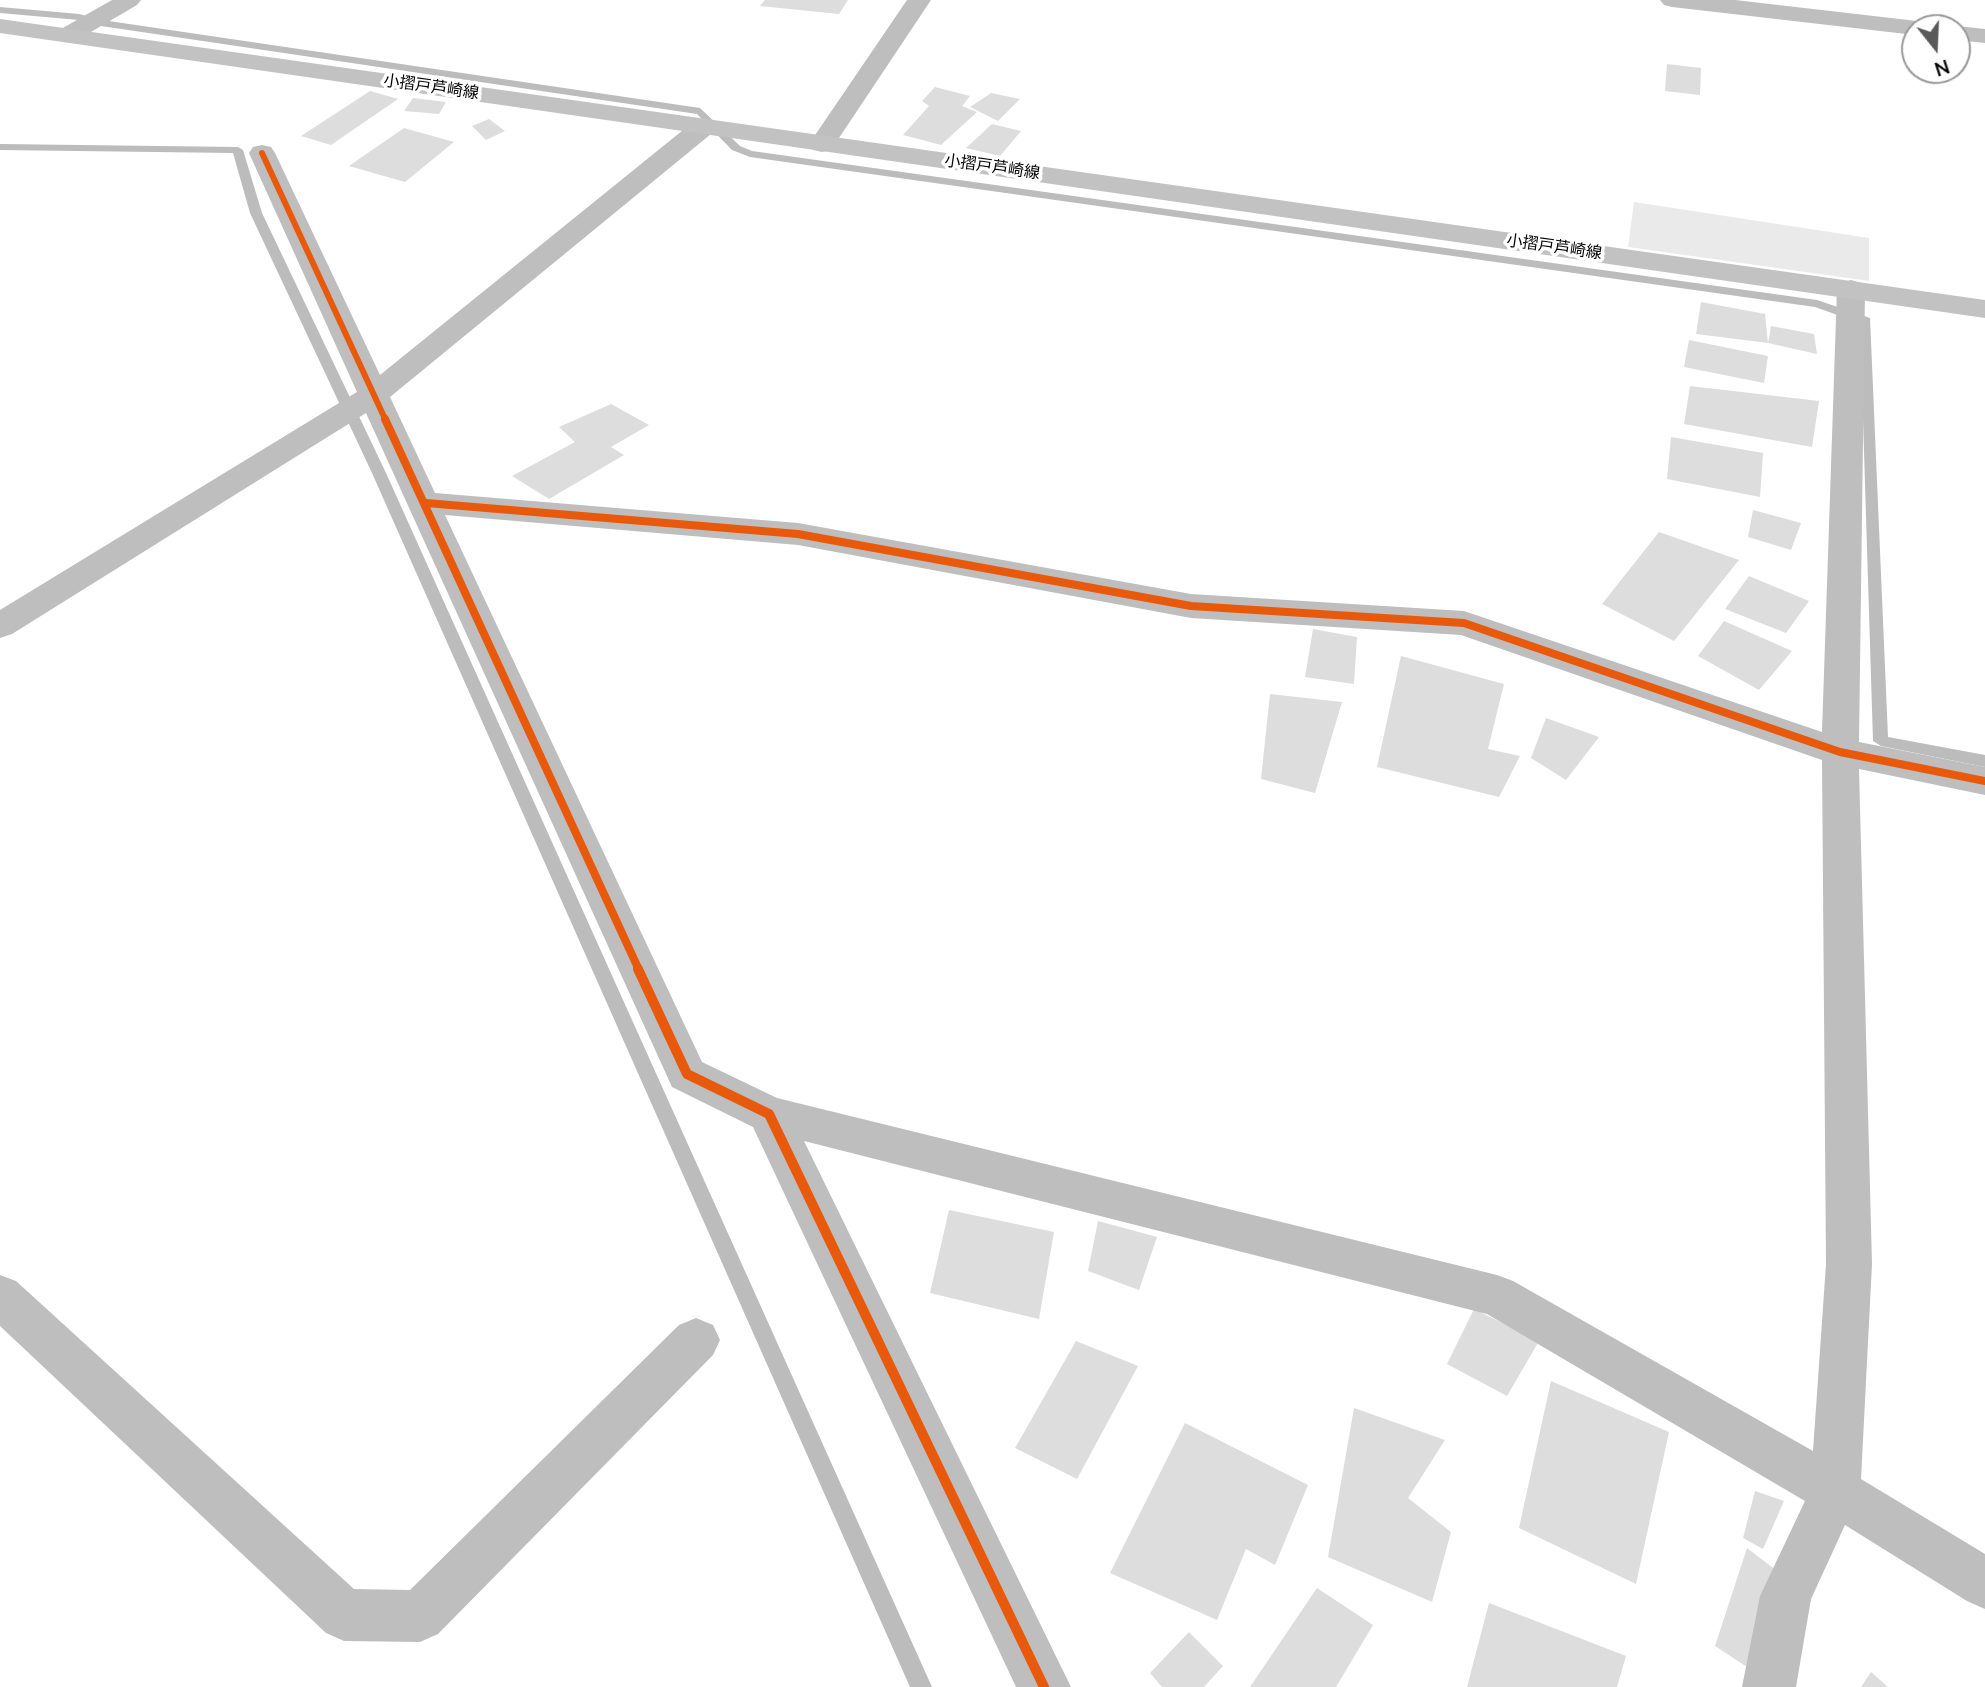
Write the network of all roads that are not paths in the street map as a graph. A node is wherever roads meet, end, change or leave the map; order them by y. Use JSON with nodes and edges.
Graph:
{"nodes":[{"id":1,"x":129,"y":0,"type":"edge"},
{"id":2,"x":919,"y":0,"type":"edge"},
{"id":3,"x":1672,"y":0,"type":"edge"},
{"id":4,"x":0,"y":26,"type":"edge"},
{"id":5,"x":1901,"y":26,"type":"edge"},
{"id":6,"x":70,"y":34,"type":"junction"},
{"id":7,"x":702,"y":128,"type":"junction"},
{"id":8,"x":822,"y":144,"type":"junction"},
{"id":9,"x":262,"y":153,"type":"dead end"},
{"id":10,"x":1851,"y":289,"type":"junction"},
{"id":11,"x":1985,"y":309,"type":"edge"},
{"id":12,"x":374,"y":395,"type":"junction"},
{"id":13,"x":426,"y":503,"type":"junction"},
{"id":14,"x":0,"y":626,"type":"edge"},
{"id":15,"x":1840,"y":751,"type":"junction"},
{"id":16,"x":1985,"y":781,"type":"edge"},
{"id":17,"x":769,"y":1114,"type":"junction"},
{"id":18,"x":0,"y":1296,"type":"edge"},
{"id":19,"x":696,"y":1340,"type":"dead end"},
{"id":20,"x":1835,"y":1491,"type":"junction"},
{"id":21,"x":1985,"y":1583,"type":"edge"},
{"id":22,"x":1044,"y":1687,"type":"edge"},
{"id":23,"x":1769,"y":1687,"type":"edge"}],
"edges":[{"from":1,"to":6,"type":"street"},
{"from":2,"to":8,"type":"street"},
{"from":3,"to":5,"type":"street"},
{"from":4,"to":6,"type":"main road","name":"小摺戸芦崎線"},
{"from":6,"to":7,"type":"main road","name":"小摺戸芦崎線"},
{"from":7,"to":8,"type":"main road","name":"小摺戸芦崎線"},
{"from":7,"to":12,"type":"street"},
{"from":8,"to":10,"type":"main road","name":"小摺戸芦崎線"},
{"from":9,"to":12,"type":"street"},
{"from":10,"to":11,"type":"main road","name":"小摺戸芦崎線"},
{"from":10,"to":15,"type":"street"},
{"from":12,"to":13,"type":"street"},
{"from":12,"to":14,"type":"street"},
{"from":13,"to":15,"type":"street"},
{"from":13,"to":17,"type":"street"},
{"from":15,"to":16,"type":"street"},
{"from":15,"to":20,"type":"street"},
{"from":17,"to":20,"type":"street"},
{"from":17,"to":22,"type":"street"},
{"from":18,"to":19,"type":"street"},
{"from":20,"to":21,"type":"street"},
{"from":20,"to":23,"type":"street"}]}
